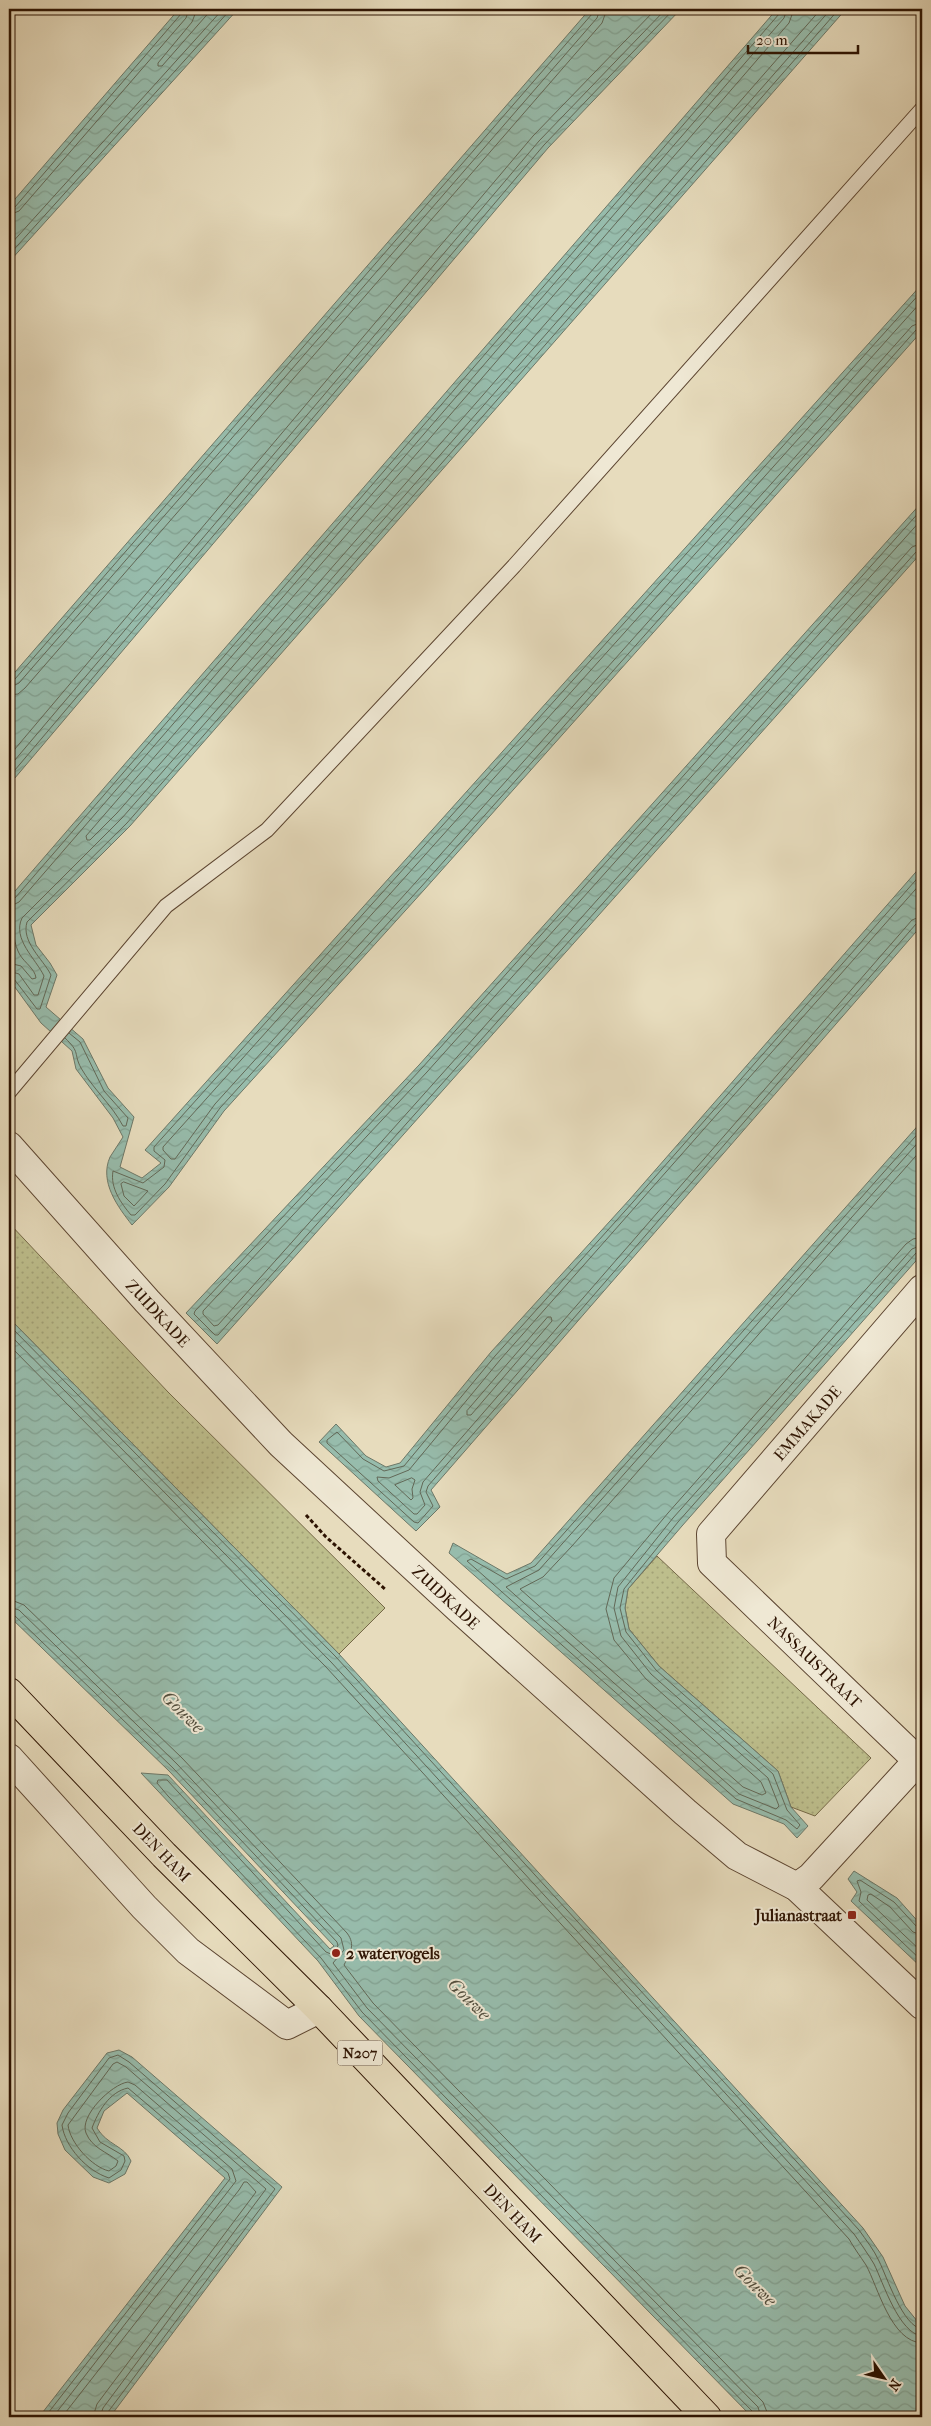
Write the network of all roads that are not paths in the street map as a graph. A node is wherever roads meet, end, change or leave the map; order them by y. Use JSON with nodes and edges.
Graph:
{"nodes":[{"id":1,"x":922,"y":109,"type":"edge"},
{"id":2,"x":9,"y":1092,"type":"edge"},
{"id":3,"x":9,"y":1146,"type":"edge"},
{"id":4,"x":922,"y":1289,"type":"edge"},
{"id":5,"x":712,"y":1563,"type":"joint"},
{"id":6,"x":9,"y":1692,"type":"edge"},
{"id":7,"x":9,"y":1758,"type":"edge"},
{"id":8,"x":920,"y":1758,"type":"edge"},
{"id":9,"x":804,"y":1882,"type":"junction"},
{"id":10,"x":922,"y":2005,"type":"edge"},
{"id":11,"x":319,"y":2009,"type":"junction"},
{"id":12,"x":707,"y":2417,"type":"edge"}],
"edges":[{"from":1,"to":2,"type":"lane"},
{"from":3,"to":9,"type":"street","name":"ZUIDKADE"},
{"from":4,"to":5,"type":"street","name":"EMMAKADE"},
{"from":5,"to":8,"type":"street","name":"NASSAUSTRAAT"},
{"from":6,"to":11,"type":"main road","name":"DEN HAM","number":"N207"},
{"from":7,"to":11,"type":"street"},
{"from":8,"to":9,"type":"street"},
{"from":9,"to":10,"type":"street","name":"ZUIDKADE"},
{"from":11,"to":12,"type":"main road","name":"DEN HAM","number":"N207"}]}
